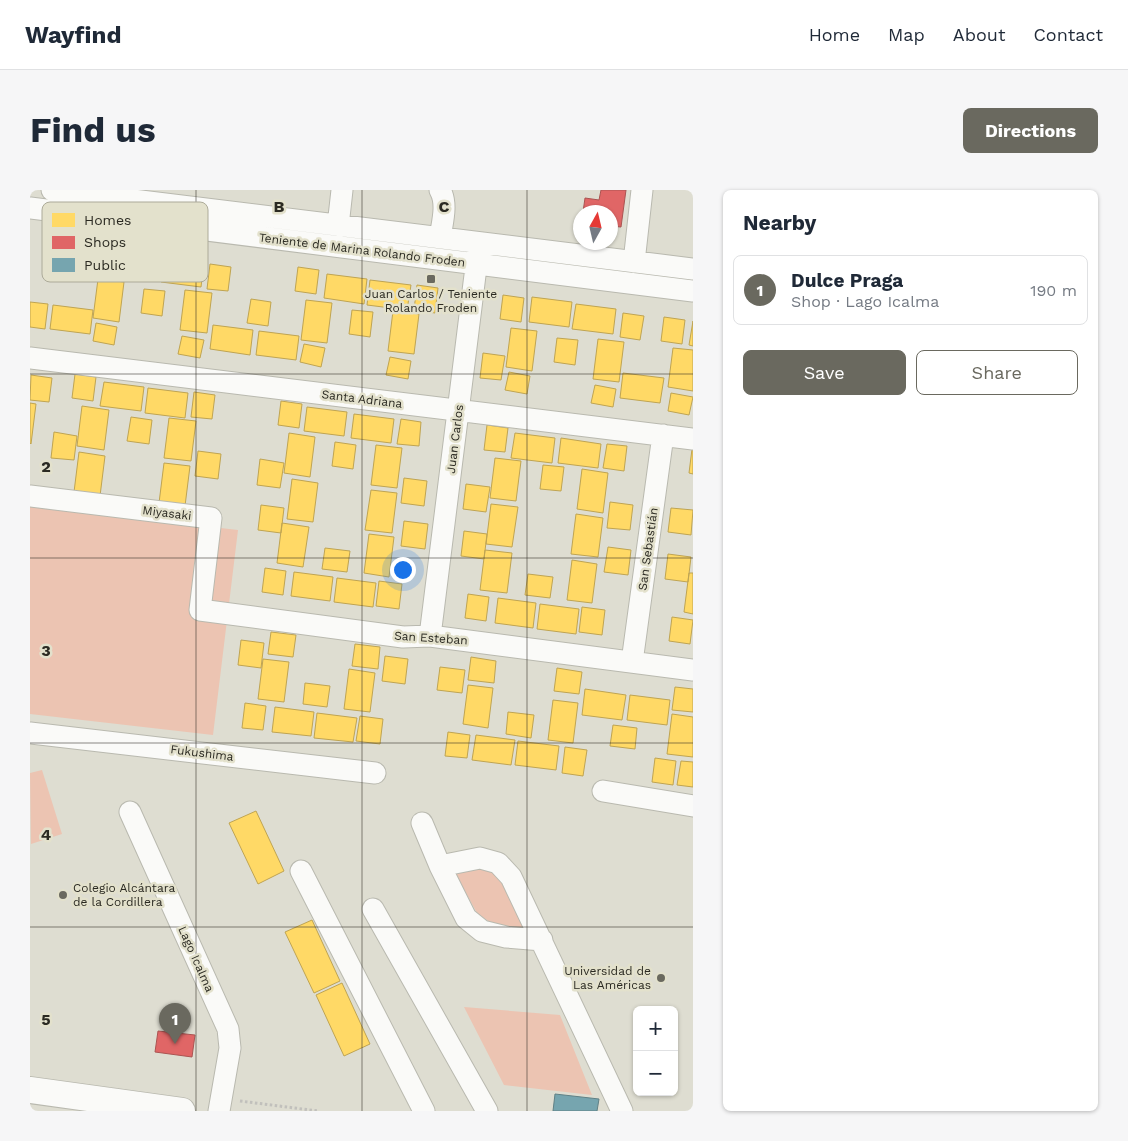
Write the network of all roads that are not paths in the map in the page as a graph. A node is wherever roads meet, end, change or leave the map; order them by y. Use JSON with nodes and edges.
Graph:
{"nodes":[{"id":1,"x":52,"y":190,"type":"edge"},
{"id":2,"x":342,"y":190,"type":"edge"},
{"id":3,"x":440,"y":190,"type":"edge"},
{"id":4,"x":642,"y":190,"type":"edge"},
{"id":5,"x":147,"y":202,"type":"edge"},
{"id":6,"x":208,"y":210,"type":"edge"},
{"id":7,"x":338,"y":226,"type":"junction"},
{"id":8,"x":208,"y":230,"type":"edge"},
{"id":9,"x":440,"y":238,"type":"junction"},
{"id":10,"x":479,"y":243,"type":"junction"},
{"id":11,"x":634,"y":262,"type":"junction"},
{"id":12,"x":476,"y":264,"type":"junction"},
{"id":13,"x":693,"y":269,"type":"edge"},
{"id":14,"x":693,"y":291,"type":"edge"},
{"id":15,"x":30,"y":358,"type":"edge"},
{"id":16,"x":458,"y":410,"type":"junction"},
{"id":17,"x":663,"y":436,"type":"junction"},
{"id":18,"x":693,"y":439,"type":"edge"},
{"id":19,"x":30,"y":496,"type":"edge"},
{"id":20,"x":200,"y":610,"type":"joint"},
{"id":21,"x":430,"y":636,"type":"junction"},
{"id":22,"x":632,"y":662,"type":"junction"},
{"id":23,"x":693,"y":670,"type":"edge"},
{"id":24,"x":30,"y":733,"type":"edge"},
{"id":25,"x":375,"y":773,"type":"dead end"},
{"id":26,"x":603,"y":791,"type":"dead end"},
{"id":27,"x":693,"y":806,"type":"edge"},
{"id":28,"x":130,"y":812,"type":"dead end"},
{"id":29,"x":422,"y":823,"type":"dead end"},
{"id":30,"x":440,"y":866,"type":"junction"},
{"id":31,"x":301,"y":871,"type":"dead end"},
{"id":32,"x":373,"y":909,"type":"dead end"},
{"id":33,"x":542,"y":940,"type":"junction"},
{"id":34,"x":30,"y":1090,"type":"edge"},
{"id":35,"x":182,"y":1111,"type":"edge"},
{"id":36,"x":219,"y":1111,"type":"edge"},
{"id":37,"x":424,"y":1111,"type":"edge"},
{"id":38,"x":487,"y":1111,"type":"edge"},
{"id":39,"x":622,"y":1111,"type":"edge"}],
"edges":[{"from":1,"to":5,"type":"street","name":"Teniente de Marina Rolando Froden"},
{"from":2,"to":7,"type":"street"},
{"from":3,"to":9,"type":"street"},
{"from":4,"to":11,"type":"street"},
{"from":6,"to":7,"type":"street","name":"Teniente de Marina Rolando Froden"},
{"from":7,"to":9,"type":"street","name":"Teniente de Marina Rolando Froden"},
{"from":8,"to":12,"type":"street","name":"Teniente de Marina Rolando Froden"},
{"from":9,"to":10,"type":"street","name":"Teniente de Marina Rolando Froden"},
{"from":10,"to":11,"type":"street","name":"Teniente de Marina Rolando Froden"},
{"from":10,"to":12,"type":"street","name":"Juan Carlos"},
{"from":11,"to":13,"type":"street","name":"Teniente de Marina Rolando Froden"},
{"from":12,"to":14,"type":"street","name":"Teniente de Marina Rolando Froden"},
{"from":12,"to":16,"type":"street","name":"Juan Carlos"},
{"from":15,"to":16,"type":"street","name":"Santa Adriana"},
{"from":16,"to":17,"type":"street","name":"Santa Adriana"},
{"from":16,"to":21,"type":"street","name":"Juan Carlos"},
{"from":17,"to":18,"type":"street","name":"Santa Adriana"},
{"from":17,"to":22,"type":"street","name":"San Sebastián"},
{"from":19,"to":20,"type":"street","name":"Miyasaki"},
{"from":20,"to":21,"type":"street","name":"San Esteban"},
{"from":21,"to":22,"type":"street","name":"San Esteban"},
{"from":22,"to":23,"type":"street","name":"San Esteban"},
{"from":24,"to":25,"type":"street","name":"Fukushima"},
{"from":26,"to":27,"type":"street"},
{"from":28,"to":36,"type":"street","name":"Lago Icalma"},
{"from":29,"to":30,"type":"street"},
{"from":30,"to":33,"type":"street"},
{"from":30,"to":33,"type":"street"},
{"from":31,"to":37,"type":"street"},
{"from":32,"to":38,"type":"street"},
{"from":33,"to":39,"type":"street"},
{"from":34,"to":35,"type":"main road"}]}
